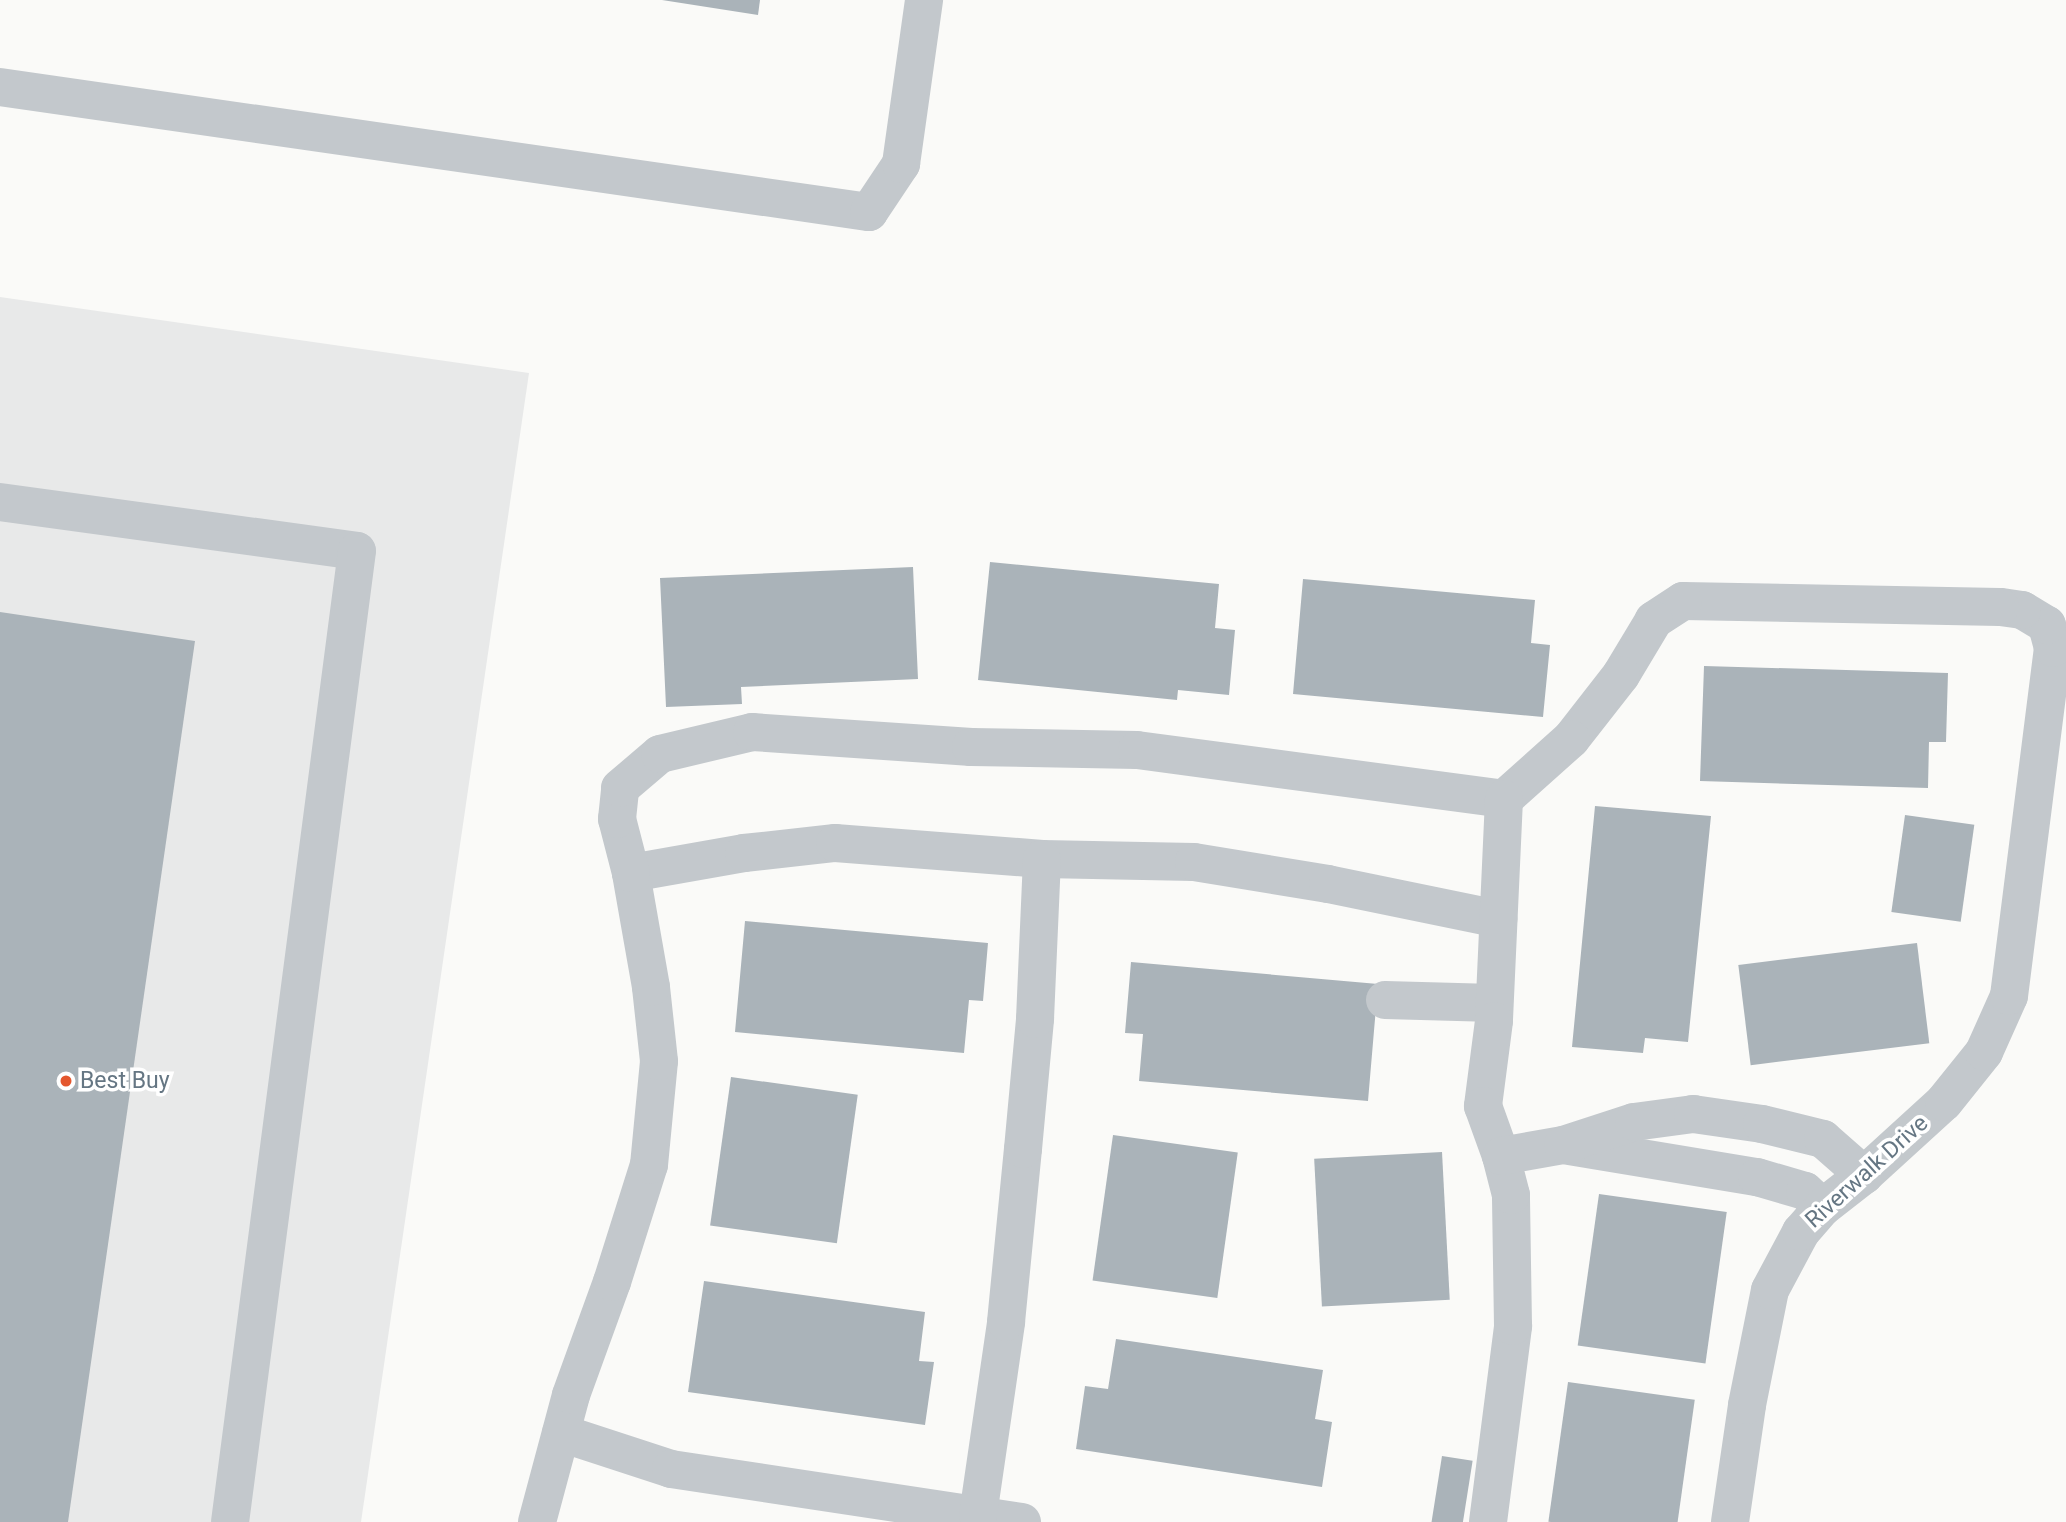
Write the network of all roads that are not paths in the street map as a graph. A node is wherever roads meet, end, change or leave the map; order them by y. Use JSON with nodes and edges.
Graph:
{"nodes":[{"id":1,"x":924,"y":0,"type":"edge"},
{"id":2,"x":0,"y":87,"type":"edge"},
{"id":3,"x":0,"y":502,"type":"edge"},
{"id":4,"x":1504,"y":799,"type":"junction"},
{"id":5,"x":1042,"y":859,"type":"junction"},
{"id":6,"x":631,"y":873,"type":"junction"},
{"id":7,"x":1499,"y":919,"type":"junction"},
{"id":8,"x":1385,"y":1000,"type":"dead end"},
{"id":9,"x":1494,"y":1003,"type":"junction"},
{"id":10,"x":1563,"y":1145,"type":"junction"},
{"id":11,"x":1501,"y":1156,"type":"junction"},
{"id":12,"x":1864,"y":1175,"type":"junction"},
{"id":13,"x":1823,"y":1208,"type":"junction"},
{"id":14,"x":561,"y":1433,"type":"junction"},
{"id":15,"x":978,"y":1515,"type":"junction"},
{"id":16,"x":230,"y":1522,"type":"edge"},
{"id":17,"x":537,"y":1522,"type":"edge"},
{"id":18,"x":1022,"y":1522,"type":"edge"},
{"id":19,"x":1488,"y":1522,"type":"edge"},
{"id":20,"x":1730,"y":1522,"type":"edge"}],
"edges":[{"from":1,"to":2,"type":"lane"},
{"from":3,"to":16,"type":"lane"},
{"from":4,"to":6,"type":"lane"},
{"from":4,"to":7,"type":"lane"},
{"from":4,"to":12,"type":"lane","name":"Riverwalk Drive"},
{"from":5,"to":6,"type":"lane"},
{"from":5,"to":7,"type":"lane"},
{"from":5,"to":15,"type":"lane"},
{"from":6,"to":14,"type":"lane"},
{"from":7,"to":9,"type":"lane"},
{"from":8,"to":9,"type":"lane"},
{"from":9,"to":11,"type":"lane"},
{"from":10,"to":11,"type":"lane"},
{"from":10,"to":12,"type":"lane"},
{"from":10,"to":13,"type":"lane"},
{"from":11,"to":19,"type":"lane"},
{"from":12,"to":13,"type":"lane","name":"Riverwalk Drive"},
{"from":13,"to":20,"type":"lane","name":"Riverwalk Drive"},
{"from":14,"to":15,"type":"lane"},
{"from":14,"to":17,"type":"lane"},
{"from":15,"to":18,"type":"lane"}]}
